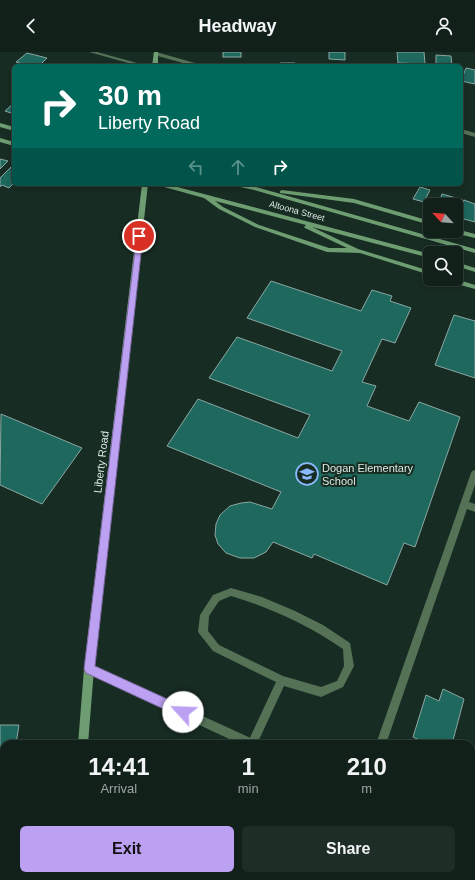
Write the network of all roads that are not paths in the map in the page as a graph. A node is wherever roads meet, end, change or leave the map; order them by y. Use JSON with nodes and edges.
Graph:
{"nodes":[{"id":1,"x":91,"y":52,"type":"edge"},
{"id":2,"x":156,"y":53,"type":"edge"},
{"id":3,"x":137,"y":64,"type":"edge"},
{"id":4,"x":155,"y":64,"type":"edge"},
{"id":5,"x":193,"y":64,"type":"edge"},
{"id":6,"x":0,"y":125,"type":"edge"},
{"id":7,"x":12,"y":128,"type":"edge"},
{"id":8,"x":463,"y":132,"type":"edge"},
{"id":9,"x":475,"y":135,"type":"edge"},
{"id":10,"x":0,"y":140,"type":"edge"},
{"id":11,"x":12,"y":143,"type":"edge"},
{"id":12,"x":145,"y":186,"type":"edge"},
{"id":13,"x":167,"y":186,"type":"edge"},
{"id":14,"x":244,"y":186,"type":"edge"},
{"id":15,"x":254,"y":188,"type":"junction"},
{"id":16,"x":205,"y":196,"type":"junction"},
{"id":17,"x":286,"y":218,"type":"junction"},
{"id":18,"x":423,"y":221,"type":"edge"},
{"id":19,"x":463,"y":233,"type":"edge"},
{"id":20,"x":475,"y":236,"type":"edge"},
{"id":21,"x":360,"y":251,"type":"junction"},
{"id":22,"x":475,"y":251,"type":"edge"},
{"id":23,"x":423,"y":254,"type":"edge"},
{"id":24,"x":463,"y":266,"type":"edge"},
{"id":25,"x":475,"y":270,"type":"edge"},
{"id":26,"x":423,"y":271,"type":"edge"},
{"id":27,"x":463,"y":283,"type":"edge"},
{"id":28,"x":475,"y":287,"type":"edge"},
{"id":29,"x":475,"y":473,"type":"edge"},
{"id":30,"x":464,"y":504,"type":"junction"},
{"id":31,"x":475,"y":508,"type":"edge"},
{"id":32,"x":90,"y":669,"type":"junction"},
{"id":33,"x":282,"y":680,"type":"junction"},
{"id":34,"x":83,"y":740,"type":"edge"},
{"id":35,"x":243,"y":740,"type":"edge"},
{"id":36,"x":254,"y":740,"type":"edge"},
{"id":37,"x":382,"y":740,"type":"edge"}],
"edges":[{"from":1,"to":3,"type":"street"},
{"from":2,"to":4,"type":"main road"},
{"from":2,"to":5,"type":"street"},
{"from":6,"to":7,"type":"main road"},
{"from":8,"to":9,"type":"street"},
{"from":10,"to":11,"type":"main road"},
{"from":12,"to":32,"type":"main road","name":"Liberty Road"},
{"from":13,"to":16,"type":"main road","name":"Altoona Street"},
{"from":14,"to":15,"type":"main road","name":"Altoona Street"},
{"from":15,"to":18,"type":"main road"},
{"from":15,"to":22,"type":"main road","name":"Altoona Street"},
{"from":16,"to":17,"type":"main road","name":"Altoona Street"},
{"from":16,"to":21,"type":"main road"},
{"from":17,"to":21,"type":"main road"},
{"from":17,"to":23,"type":"main road","name":"Altoona Street"},
{"from":19,"to":20,"type":"main road"},
{"from":21,"to":26,"type":"main road"},
{"from":24,"to":25,"type":"main road"},
{"from":27,"to":28,"type":"main road"},
{"from":29,"to":30,"type":"street"},
{"from":30,"to":31,"type":"street"},
{"from":30,"to":37,"type":"street"},
{"from":32,"to":34,"type":"main road","name":"Liberty Road"},
{"from":32,"to":35,"type":"street"},
{"from":33,"to":33,"type":"street"},
{"from":33,"to":36,"type":"street"}]}
